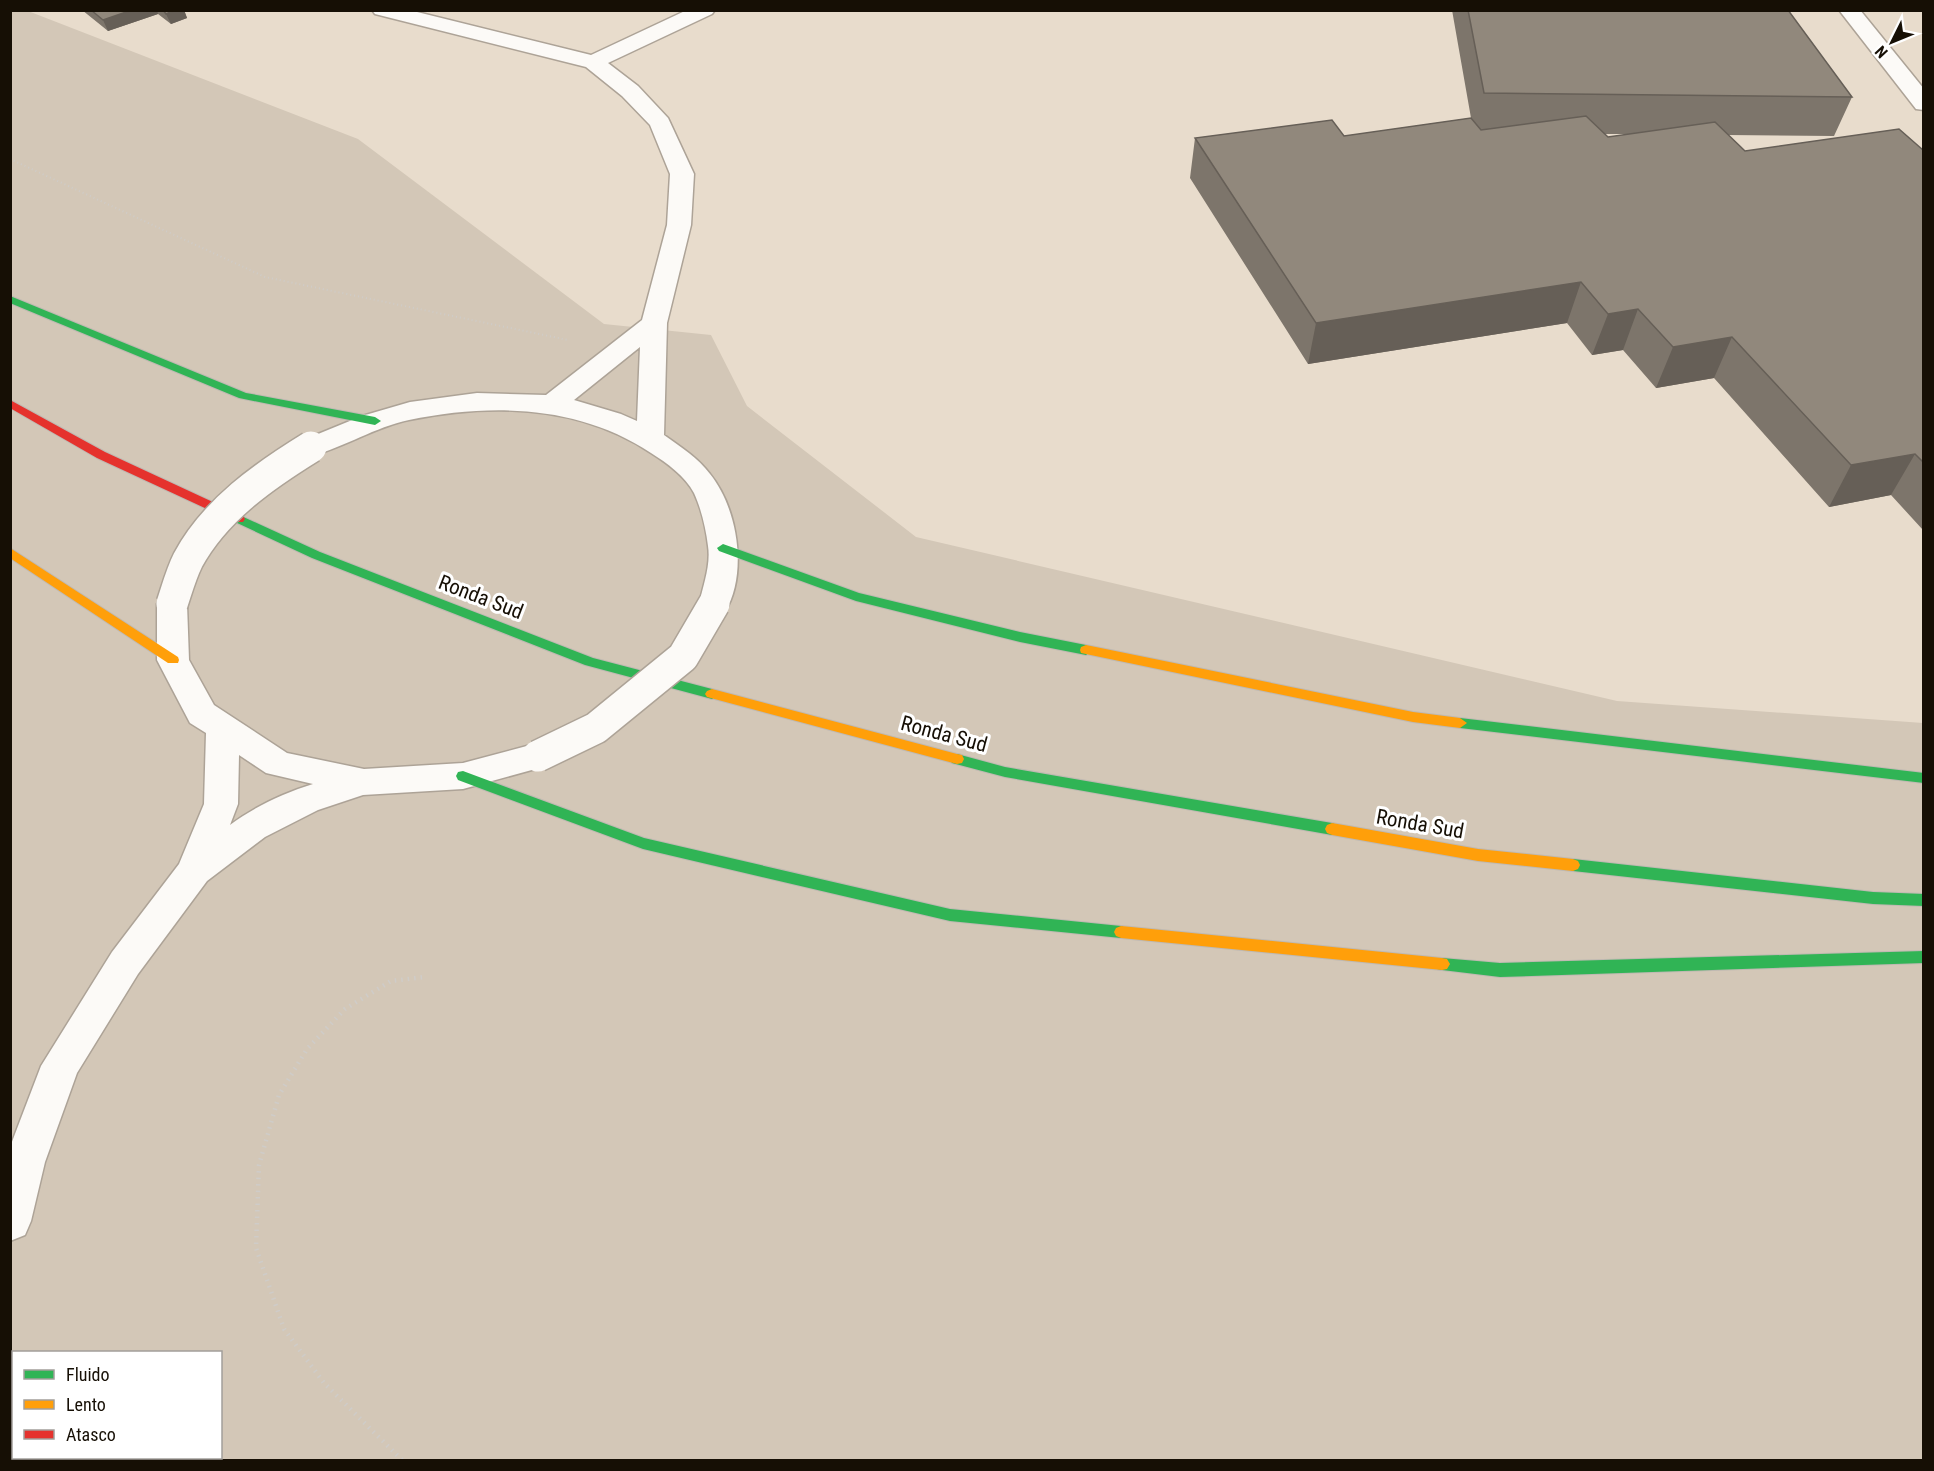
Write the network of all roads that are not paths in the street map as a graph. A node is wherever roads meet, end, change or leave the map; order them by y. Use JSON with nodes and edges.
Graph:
{"nodes":[{"id":1,"x":382,"y":10,"type":"edge"},
{"id":2,"x":705,"y":10,"type":"edge"},
{"id":3,"x":1849,"y":10,"type":"edge"},
{"id":4,"x":593,"y":63,"type":"junction"},
{"id":5,"x":1923,"y":104,"type":"edge"},
{"id":6,"x":10,"y":298,"type":"edge"},
{"id":7,"x":654,"y":323,"type":"junction"},
{"id":8,"x":10,"y":403,"type":"edge"},
{"id":9,"x":552,"y":404,"type":"junction"},
{"id":10,"x":375,"y":421,"type":"junction"},
{"id":11,"x":650,"y":436,"type":"junction"},
{"id":12,"x":723,"y":548,"type":"junction"},
{"id":13,"x":10,"y":552,"type":"edge"},
{"id":14,"x":173,"y":660,"type":"junction"},
{"id":15,"x":223,"y":728,"type":"junction"},
{"id":16,"x":463,"y":776,"type":"junction"},
{"id":17,"x":1923,"y":778,"type":"edge"},
{"id":18,"x":364,"y":782,"type":"junction"},
{"id":19,"x":194,"y":872,"type":"junction"},
{"id":20,"x":1923,"y":900,"type":"edge"},
{"id":21,"x":1923,"y":957,"type":"edge"},
{"id":22,"x":10,"y":1221,"type":"edge"}],
"edges":[{"from":1,"to":4,"type":"street"},
{"from":2,"to":4,"type":"street"},
{"from":3,"to":5,"type":"street"},
{"from":4,"to":7,"type":"street"},
{"from":6,"to":10,"type":"highway"},
{"from":7,"to":9,"type":"street"},
{"from":7,"to":11,"type":"street"},
{"from":8,"to":20,"type":"highway","name":"Ronda Sud"},
{"from":9,"to":10,"type":"street"},
{"from":9,"to":11,"type":"street"},
{"from":10,"to":14,"type":"street","bridge":true},
{"from":11,"to":12,"type":"street"},
{"from":12,"to":16,"type":"street","bridge":true},
{"from":12,"to":17,"type":"highway"},
{"from":13,"to":14,"type":"highway"},
{"from":14,"to":15,"type":"street"},
{"from":15,"to":18,"type":"street"},
{"from":15,"to":19,"type":"street"},
{"from":16,"to":18,"type":"street"},
{"from":16,"to":21,"type":"highway"},
{"from":18,"to":19,"type":"street"},
{"from":19,"to":22,"type":"street"}]}
